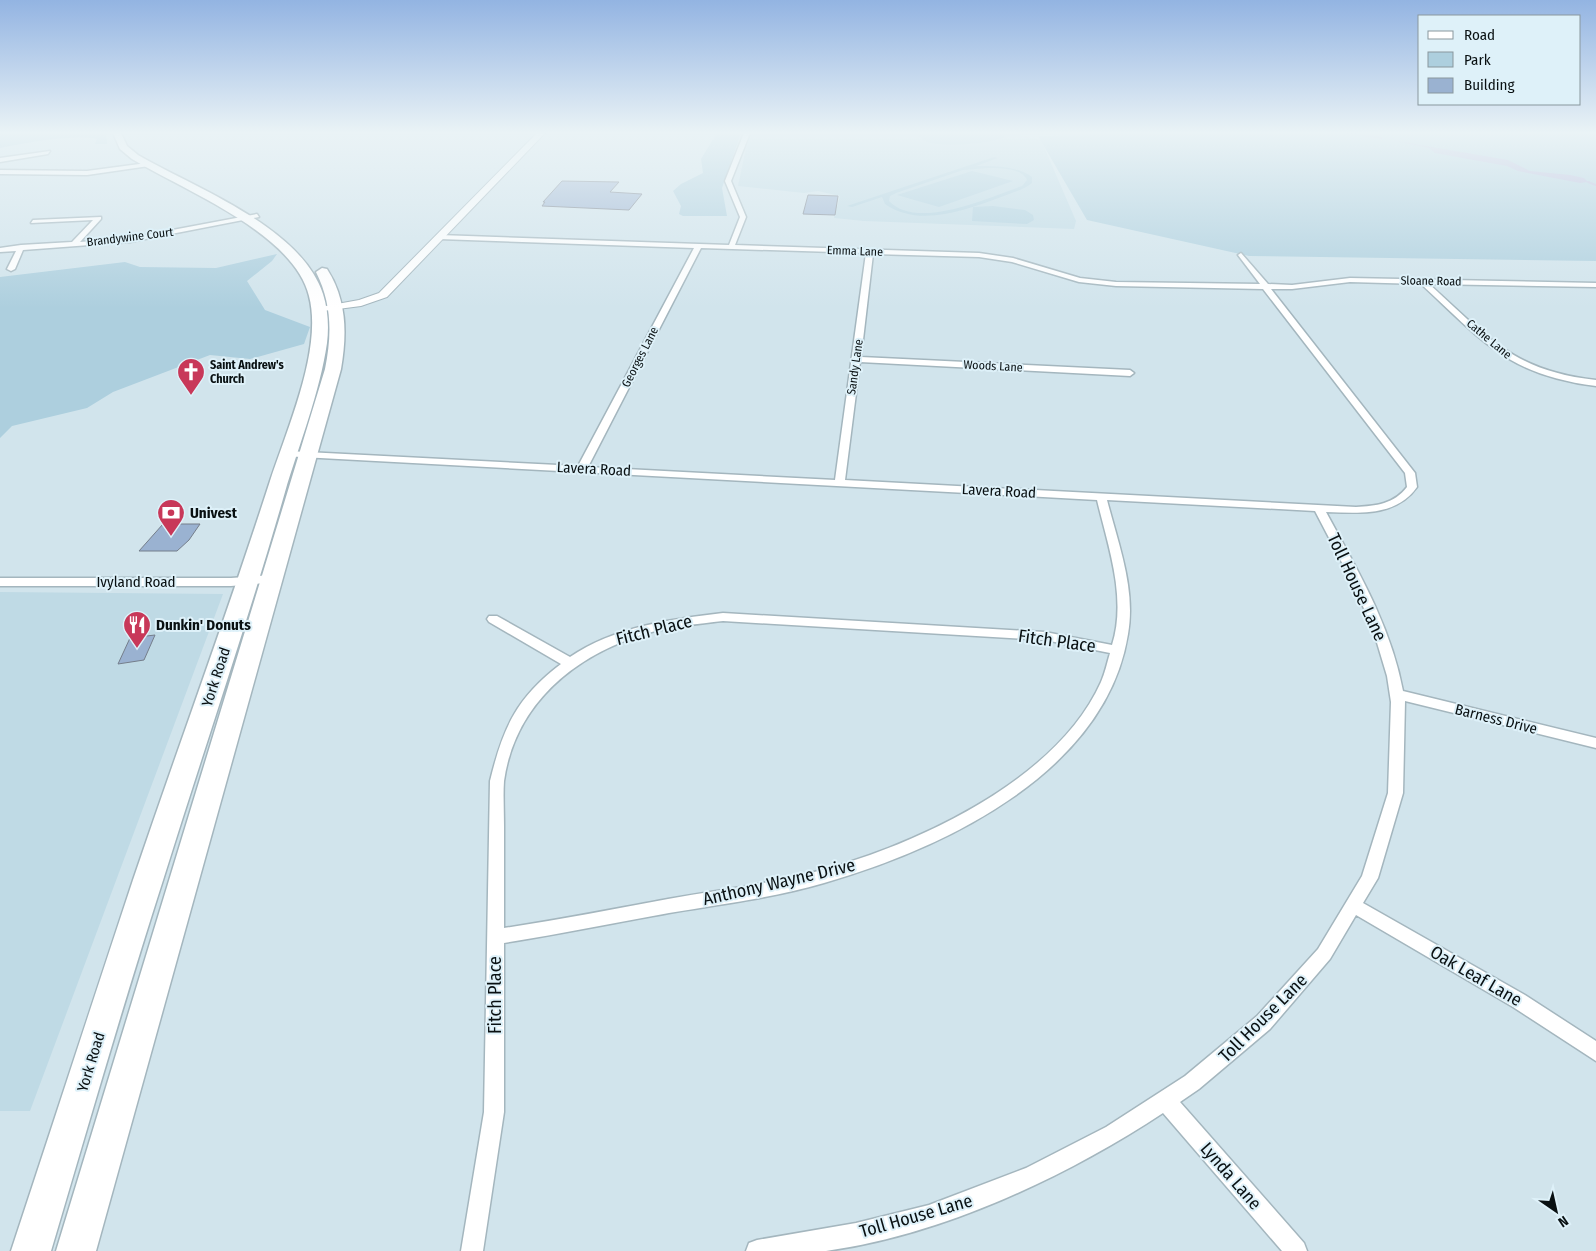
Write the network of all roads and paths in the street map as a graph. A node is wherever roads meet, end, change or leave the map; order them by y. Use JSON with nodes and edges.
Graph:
{"nodes":[{"id":1,"x":199,"y":191,"type":"edge"},
{"id":2,"x":207,"y":191,"type":"edge"},
{"id":3,"x":484,"y":191,"type":"edge"},
{"id":4,"x":732,"y":191,"type":"edge"},
{"id":5,"x":250,"y":217,"type":"junction"},
{"id":6,"x":33,"y":222,"type":"dead end"},
{"id":7,"x":440,"y":237,"type":"junction"},
{"id":8,"x":75,"y":243,"type":"junction"},
{"id":9,"x":698,"y":246,"type":"junction"},
{"id":10,"x":21,"y":247,"type":"junction"},
{"id":11,"x":731,"y":247,"type":"junction"},
{"id":12,"x":1,"y":250,"type":"edge"},
{"id":13,"x":870,"y":252,"type":"junction"},
{"id":14,"x":1241,"y":255,"type":"dead end"},
{"id":15,"x":11,"y":269,"type":"dead end"},
{"id":16,"x":1422,"y":281,"type":"junction"},
{"id":17,"x":1596,"y":284,"type":"edge"},
{"id":18,"x":1266,"y":287,"type":"junction"},
{"id":19,"x":328,"y":309,"type":"junction"},
{"id":20,"x":856,"y":360,"type":"junction"},
{"id":21,"x":1130,"y":373,"type":"dead end"},
{"id":22,"x":1596,"y":383,"type":"edge"},
{"id":23,"x":298,"y":454,"type":"junction"},
{"id":24,"x":582,"y":468,"type":"junction"},
{"id":25,"x":840,"y":482,"type":"junction"},
{"id":26,"x":1102,"y":496,"type":"junction"},
{"id":27,"x":1319,"y":508,"type":"junction"},
{"id":28,"x":272,"y":579,"type":"junction"},
{"id":29,"x":248,"y":580,"type":"junction"},
{"id":30,"x":0,"y":582,"type":"edge"},
{"id":31,"x":493,"y":619,"type":"dead end"},
{"id":32,"x":1118,"y":651,"type":"junction"},
{"id":33,"x":570,"y":663,"type":"junction"},
{"id":34,"x":1396,"y":694,"type":"junction"},
{"id":35,"x":1596,"y":743,"type":"edge"},
{"id":36,"x":1354,"y":906,"type":"junction"},
{"id":37,"x":496,"y":937,"type":"junction"},
{"id":38,"x":1596,"y":1052,"type":"edge"},
{"id":39,"x":1166,"y":1102,"type":"junction"},
{"id":40,"x":31,"y":1251,"type":"edge"},
{"id":41,"x":76,"y":1251,"type":"edge"},
{"id":42,"x":472,"y":1251,"type":"edge"},
{"id":43,"x":757,"y":1251,"type":"edge"},
{"id":44,"x":1296,"y":1251,"type":"edge"}],
"edges":[{"from":1,"to":5,"type":"highway","name":"York Road"},
{"from":2,"to":5,"type":"highway","name":"York Road"},
{"from":3,"to":7,"type":"street"},
{"from":4,"to":11,"type":"street"},
{"from":5,"to":8,"type":"street","name":"Brandywine Court"},
{"from":5,"to":19,"type":"highway","name":"York Road"},
{"from":6,"to":8,"type":"street"},
{"from":7,"to":9,"type":"street","name":"Emma Lane"},
{"from":7,"to":19,"type":"street"},
{"from":8,"to":10,"type":"street","name":"Brandywine Court"},
{"from":9,"to":11,"type":"street","name":"Emma Lane"},
{"from":9,"to":24,"type":"street","name":"Georges Lane"},
{"from":10,"to":12,"type":"street","name":"Brandywine Court"},
{"from":10,"to":15,"type":"street"},
{"from":11,"to":13,"type":"street","name":"Emma Lane"},
{"from":13,"to":18,"type":"street","name":"Emma Lane"},
{"from":13,"to":20,"type":"street","name":"Sandy Lane"},
{"from":14,"to":18,"type":"street","name":"Lavera Road"},
{"from":16,"to":17,"type":"street","name":"Sloane Road"},
{"from":16,"to":18,"type":"street","name":"Sloane Road"},
{"from":16,"to":22,"type":"street","name":"Cathe Lane"},
{"from":18,"to":27,"type":"street","name":"Lavera Road"},
{"from":19,"to":23,"type":"highway","name":"York Road"},
{"from":20,"to":21,"type":"street","name":"Woods Lane"},
{"from":20,"to":25,"type":"street","name":"Sandy Lane"},
{"from":23,"to":24,"type":"street","name":"Lavera Road"},
{"from":23,"to":28,"type":"highway","name":"York Road"},
{"from":23,"to":29,"type":"highway","name":"York Road"},
{"from":24,"to":25,"type":"street","name":"Lavera Road"},
{"from":25,"to":26,"type":"street","name":"Lavera Road"},
{"from":26,"to":27,"type":"street","name":"Lavera Road"},
{"from":26,"to":32,"type":"street","name":"Anthony Wayne Drive"},
{"from":27,"to":34,"type":"street","name":"Toll House Lane"},
{"from":28,"to":29,"type":"street","name":"Ivyland Road"},
{"from":28,"to":41,"type":"highway","name":"York Road"},
{"from":29,"to":30,"type":"street","name":"Ivyland Road"},
{"from":29,"to":40,"type":"highway","name":"York Road"},
{"from":31,"to":33,"type":"street"},
{"from":32,"to":33,"type":"street","name":"Fitch Place"},
{"from":32,"to":37,"type":"street","name":"Anthony Wayne Drive"},
{"from":33,"to":37,"type":"street","name":"Fitch Place"},
{"from":34,"to":35,"type":"street","name":"Barness Drive"},
{"from":34,"to":36,"type":"street","name":"Toll House Lane"},
{"from":36,"to":38,"type":"street","name":"Oak Leaf Lane"},
{"from":36,"to":39,"type":"street","name":"Toll House Lane"},
{"from":37,"to":42,"type":"street","name":"Fitch Place"},
{"from":39,"to":43,"type":"street","name":"Toll House Lane"},
{"from":39,"to":44,"type":"street","name":"Lynda Lane"}]}
